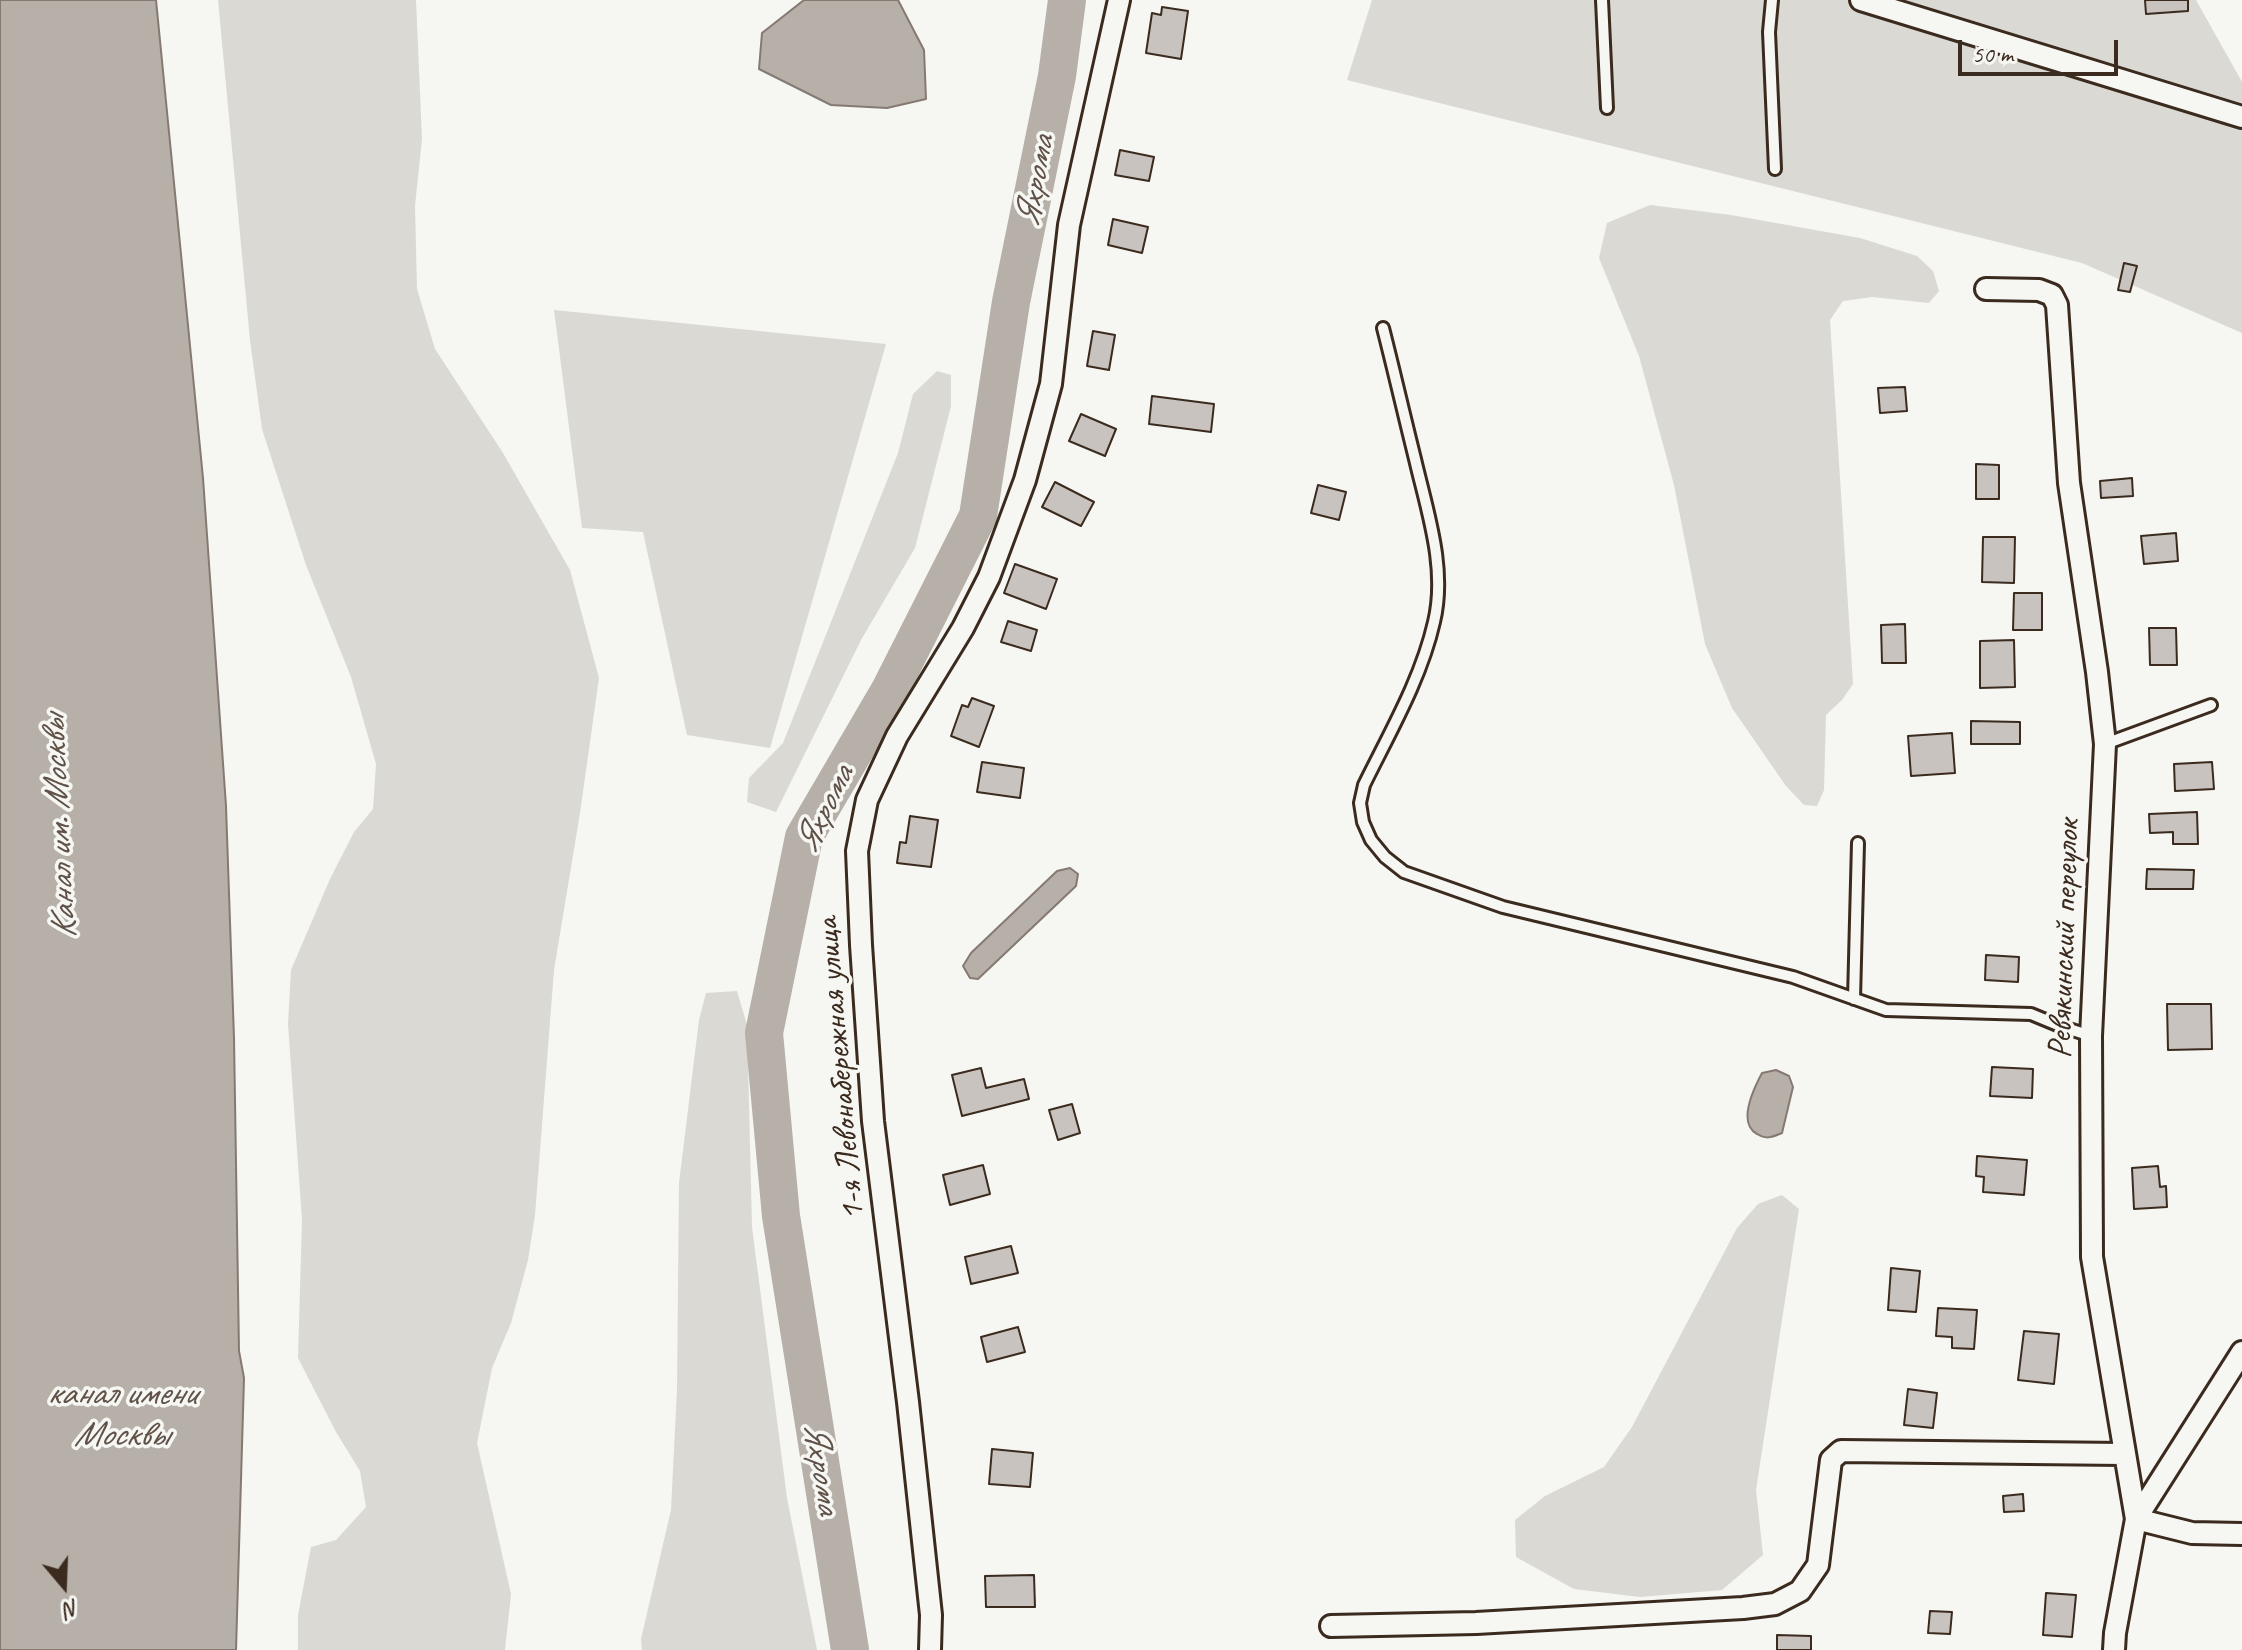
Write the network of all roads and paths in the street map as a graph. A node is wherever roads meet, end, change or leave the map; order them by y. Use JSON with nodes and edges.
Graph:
{"nodes":[{"id":1,"x":1119,"y":0,"type":"edge"},
{"id":2,"x":1602,"y":0,"type":"edge"},
{"id":3,"x":1772,"y":0,"type":"edge"},
{"id":4,"x":1861,"y":0,"type":"edge"},
{"id":5,"x":1607,"y":108,"type":"dead end"},
{"id":6,"x":2242,"y":117,"type":"edge"},
{"id":7,"x":1775,"y":169,"type":"dead end"},
{"id":8,"x":1986,"y":289,"type":"dead end"},
{"id":9,"x":1383,"y":328,"type":"dead end"},
{"id":10,"x":2211,"y":705,"type":"dead end"},
{"id":11,"x":2105,"y":744,"type":"junction"},
{"id":12,"x":1858,"y":843,"type":"dead end"},
{"id":13,"x":1854,"y":999,"type":"junction"},
{"id":14,"x":2091,"y":1036,"type":"junction"},
{"id":15,"x":2242,"y":1352,"type":"edge"},
{"id":16,"x":2124,"y":1454,"type":"junction"},
{"id":17,"x":2136,"y":1519,"type":"junction"},
{"id":18,"x":2242,"y":1534,"type":"edge"},
{"id":19,"x":1331,"y":1626,"type":"dead end"},
{"id":20,"x":930,"y":1650,"type":"edge"},
{"id":21,"x":2114,"y":1650,"type":"edge"}],
"edges":[{"from":1,"to":20,"type":"street","name":"1-я Левонабережная улица"},
{"from":2,"to":5,"type":"lane"},
{"from":3,"to":7,"type":"lane"},
{"from":4,"to":6,"type":"street"},
{"from":8,"to":11,"type":"street","name":"Ревякинский переулок"},
{"from":9,"to":13,"type":"lane"},
{"from":10,"to":11,"type":"lane"},
{"from":11,"to":14,"type":"street","name":"Ревякинский переулок"},
{"from":12,"to":13,"type":"lane"},
{"from":13,"to":14,"type":"lane"},
{"from":14,"to":16,"type":"street","name":"Ревякинский переулок"},
{"from":15,"to":17,"type":"street"},
{"from":16,"to":17,"type":"street","name":"Ревякинский переулок"},
{"from":16,"to":19,"type":"street"},
{"from":17,"to":18,"type":"street"},
{"from":17,"to":21,"type":"street","name":"Ревякинский переулок"}]}
